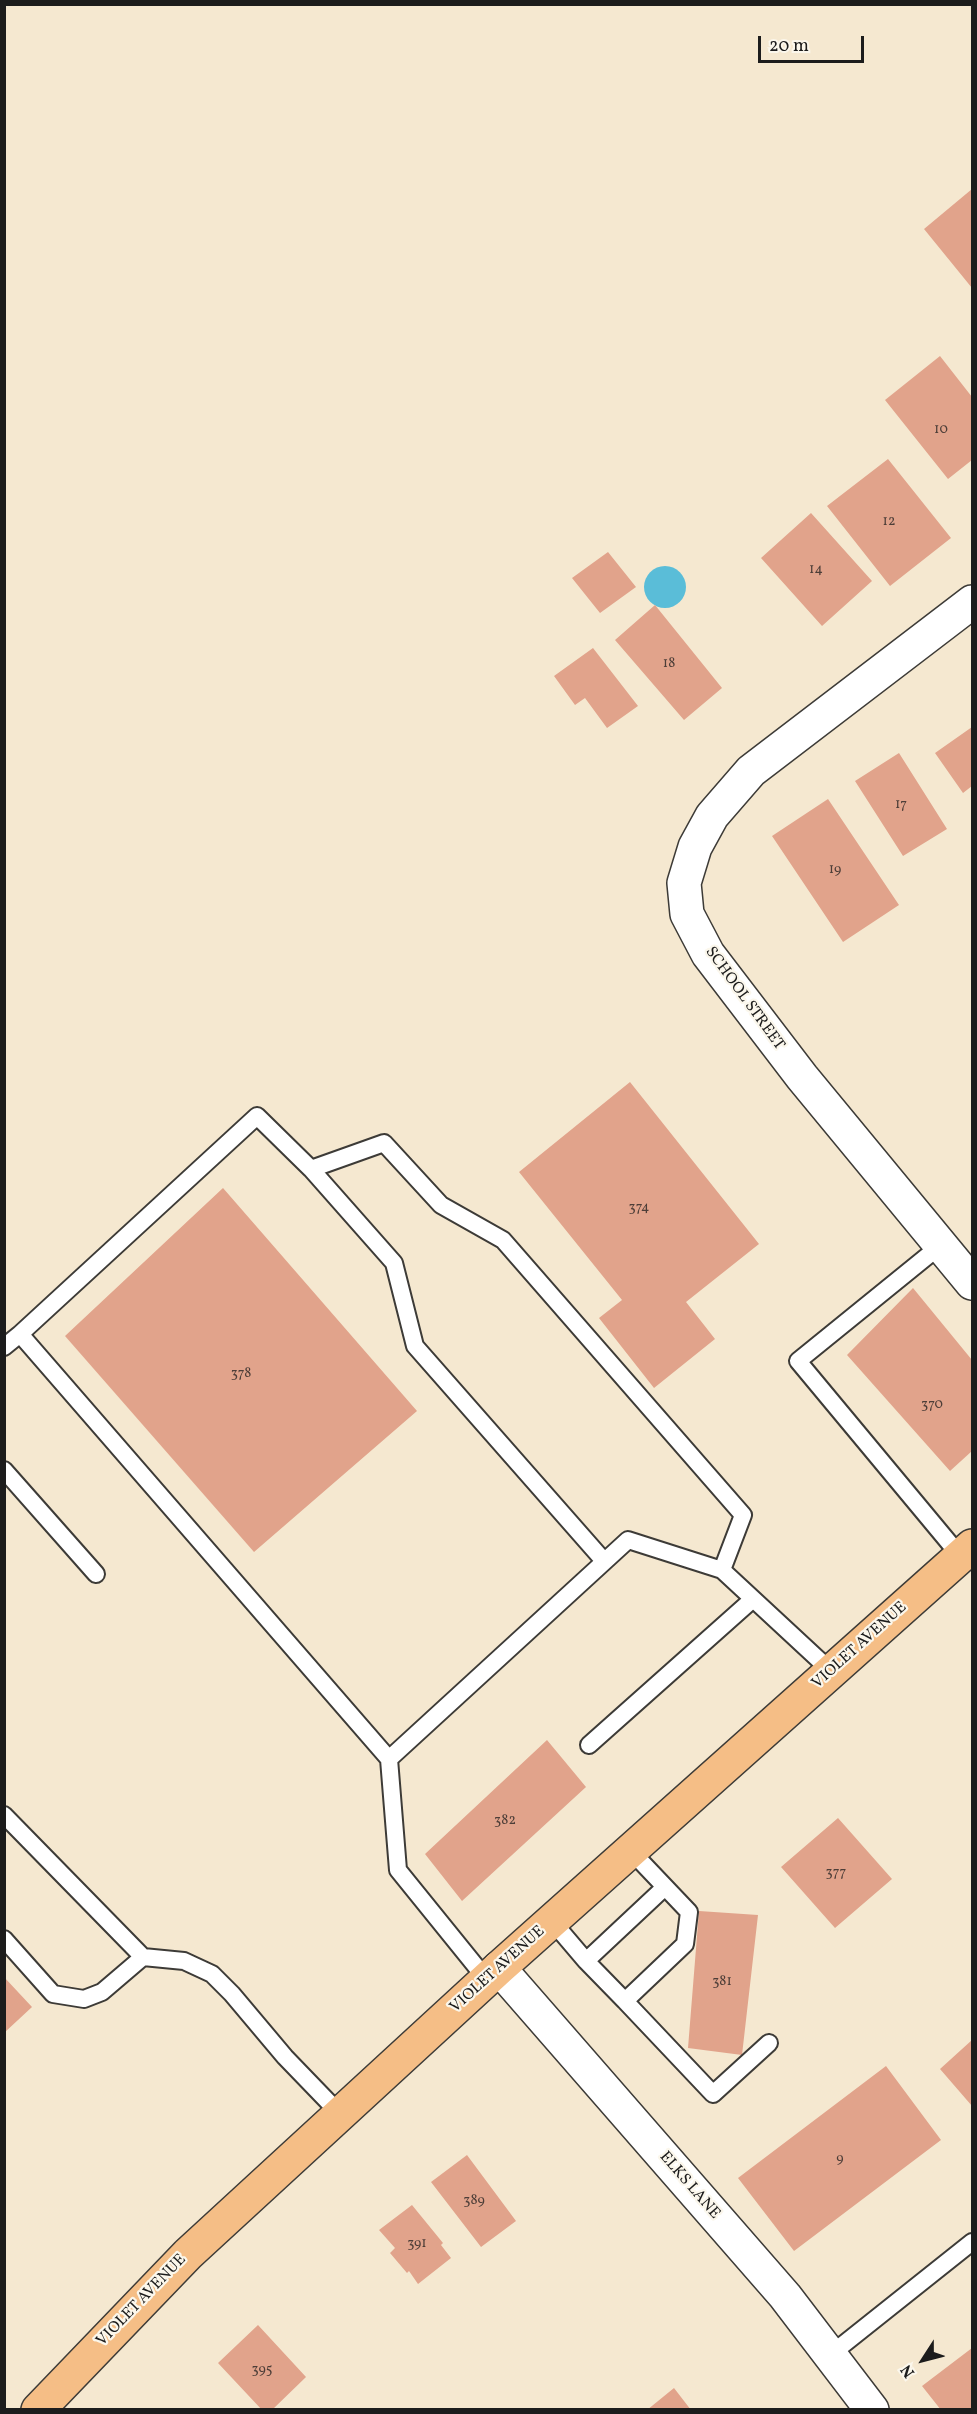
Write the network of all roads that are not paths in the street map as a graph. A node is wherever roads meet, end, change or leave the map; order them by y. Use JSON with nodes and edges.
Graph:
{"nodes":[{"id":1,"x":972,"y":602,"type":"edge"},
{"id":2,"x":311,"y":1169,"type":"junction"},
{"id":3,"x":941,"y":1245,"type":"junction"},
{"id":4,"x":972,"y":1284,"type":"edge"},
{"id":5,"x":20,"y":1334,"type":"junction"},
{"id":6,"x":4,"y":1347,"type":"edge"},
{"id":7,"x":4,"y":1470,"type":"edge"},
{"id":8,"x":967,"y":1552,"type":"edge"},
{"id":9,"x":604,"y":1561,"type":"junction"},
{"id":10,"x":722,"y":1570,"type":"junction"},
{"id":11,"x":96,"y":1574,"type":"dead end"},
{"id":12,"x":753,"y":1599,"type":"junction"},
{"id":13,"x":832,"y":1672,"type":"junction"},
{"id":14,"x":589,"y":1745,"type":"dead end"},
{"id":15,"x":389,"y":1760,"type":"junction"},
{"id":16,"x":4,"y":1815,"type":"edge"},
{"id":17,"x":631,"y":1851,"type":"junction"},
{"id":18,"x":665,"y":1887,"type":"junction"},
{"id":19,"x":552,"y":1921,"type":"junction"},
{"id":20,"x":4,"y":1939,"type":"edge"},
{"id":21,"x":143,"y":1957,"type":"junction"},
{"id":22,"x":586,"y":1961,"type":"junction"},
{"id":23,"x":493,"y":1974,"type":"junction"},
{"id":24,"x":625,"y":2001,"type":"junction"},
{"id":25,"x":769,"y":2043,"type":"dead end"},
{"id":26,"x":340,"y":2114,"type":"junction"},
{"id":27,"x":972,"y":2242,"type":"edge"},
{"id":28,"x":830,"y":2355,"type":"junction"},
{"id":29,"x":38,"y":2409,"type":"edge"},
{"id":30,"x":872,"y":2409,"type":"edge"}],
"edges":[{"from":1,"to":3,"type":"street","name":"SCHOOL STREET"},
{"from":2,"to":5,"type":"lane"},
{"from":2,"to":9,"type":"lane"},
{"from":2,"to":10,"type":"lane"},
{"from":3,"to":4,"type":"street","name":"SCHOOL STREET"},
{"from":3,"to":8,"type":"lane"},
{"from":5,"to":6,"type":"lane"},
{"from":5,"to":15,"type":"lane"},
{"from":7,"to":11,"type":"lane"},
{"from":8,"to":13,"type":"main road","name":"VIOLET AVENUE"},
{"from":9,"to":10,"type":"lane"},
{"from":9,"to":15,"type":"lane"},
{"from":10,"to":12,"type":"lane"},
{"from":12,"to":13,"type":"lane"},
{"from":12,"to":14,"type":"lane"},
{"from":13,"to":17,"type":"main road","name":"VIOLET AVENUE"},
{"from":15,"to":23,"type":"lane"},
{"from":16,"to":21,"type":"lane"},
{"from":17,"to":18,"type":"lane"},
{"from":17,"to":19,"type":"main road","name":"VIOLET AVENUE"},
{"from":18,"to":22,"type":"lane"},
{"from":18,"to":24,"type":"lane"},
{"from":19,"to":22,"type":"lane"},
{"from":19,"to":23,"type":"main road","name":"VIOLET AVENUE"},
{"from":20,"to":21,"type":"lane"},
{"from":21,"to":26,"type":"lane"},
{"from":22,"to":24,"type":"lane"},
{"from":23,"to":26,"type":"main road","name":"VIOLET AVENUE"},
{"from":23,"to":28,"type":"street","name":"ELKS LANE"},
{"from":24,"to":25,"type":"lane"},
{"from":26,"to":29,"type":"main road","name":"VIOLET AVENUE"},
{"from":27,"to":28,"type":"lane"},
{"from":28,"to":30,"type":"street","name":"ELKS LANE"}]}
